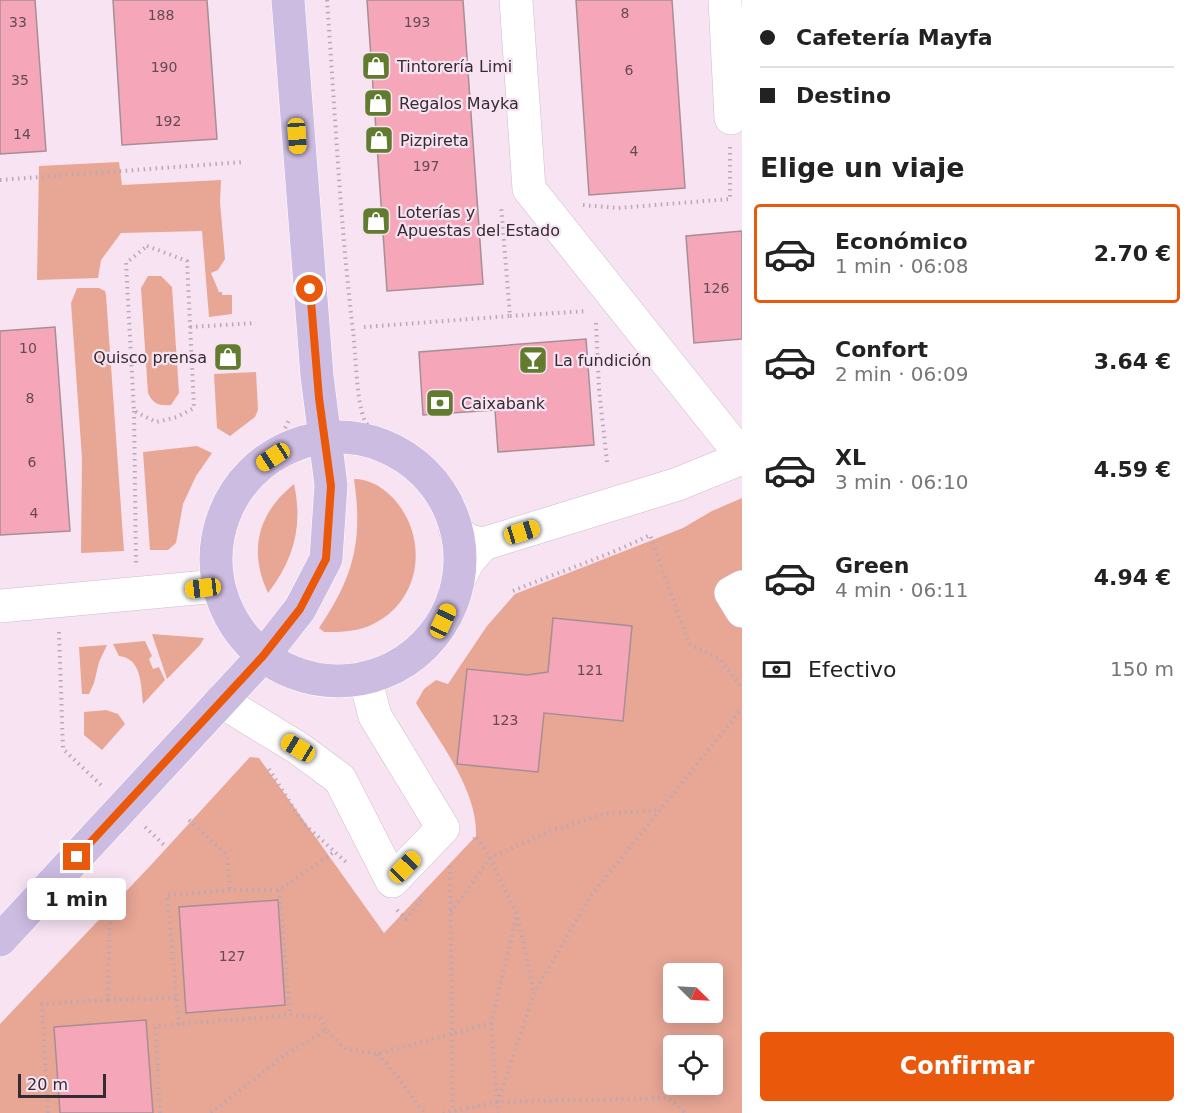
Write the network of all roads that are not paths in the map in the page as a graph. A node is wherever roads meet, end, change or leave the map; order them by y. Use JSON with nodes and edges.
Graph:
{"nodes":[{"id":1,"x":288,"y":0,"type":"edge"},
{"id":2,"x":516,"y":0,"type":"edge"},
{"id":3,"x":725,"y":0,"type":"edge"},
{"id":4,"x":731,"y":118,"type":"dead end"},
{"id":5,"x":324,"y":437,"type":"junction"},
{"id":6,"x":742,"y":457,"type":"edge"},
{"id":7,"x":466,"y":526,"type":"junction"},
{"id":8,"x":218,"y":586,"type":"junction"},
{"id":9,"x":742,"y":587,"type":"edge"},
{"id":10,"x":0,"y":606,"type":"edge"},
{"id":11,"x":742,"y":611,"type":"edge"},
{"id":12,"x":263,"y":656,"type":"junction"},
{"id":13,"x":365,"y":678,"type":"junction"},
{"id":14,"x":221,"y":701,"type":"junction"},
{"id":15,"x":0,"y":940,"type":"edge"}],
"edges":[{"from":1,"to":5,"type":"main road"},
{"from":2,"to":6,"type":"street"},
{"from":3,"to":4,"type":"street"},
{"from":5,"to":7,"type":"main road"},
{"from":5,"to":8,"type":"main road"},
{"from":5,"to":12,"type":"main road"},
{"from":6,"to":7,"type":"street"},
{"from":7,"to":13,"type":"main road"},
{"from":8,"to":10,"type":"street"},
{"from":8,"to":12,"type":"main road"},
{"from":9,"to":11,"type":"street"},
{"from":12,"to":13,"type":"main road"},
{"from":12,"to":14,"type":"main road"},
{"from":13,"to":14,"type":"street"},
{"from":14,"to":15,"type":"main road"}]}
